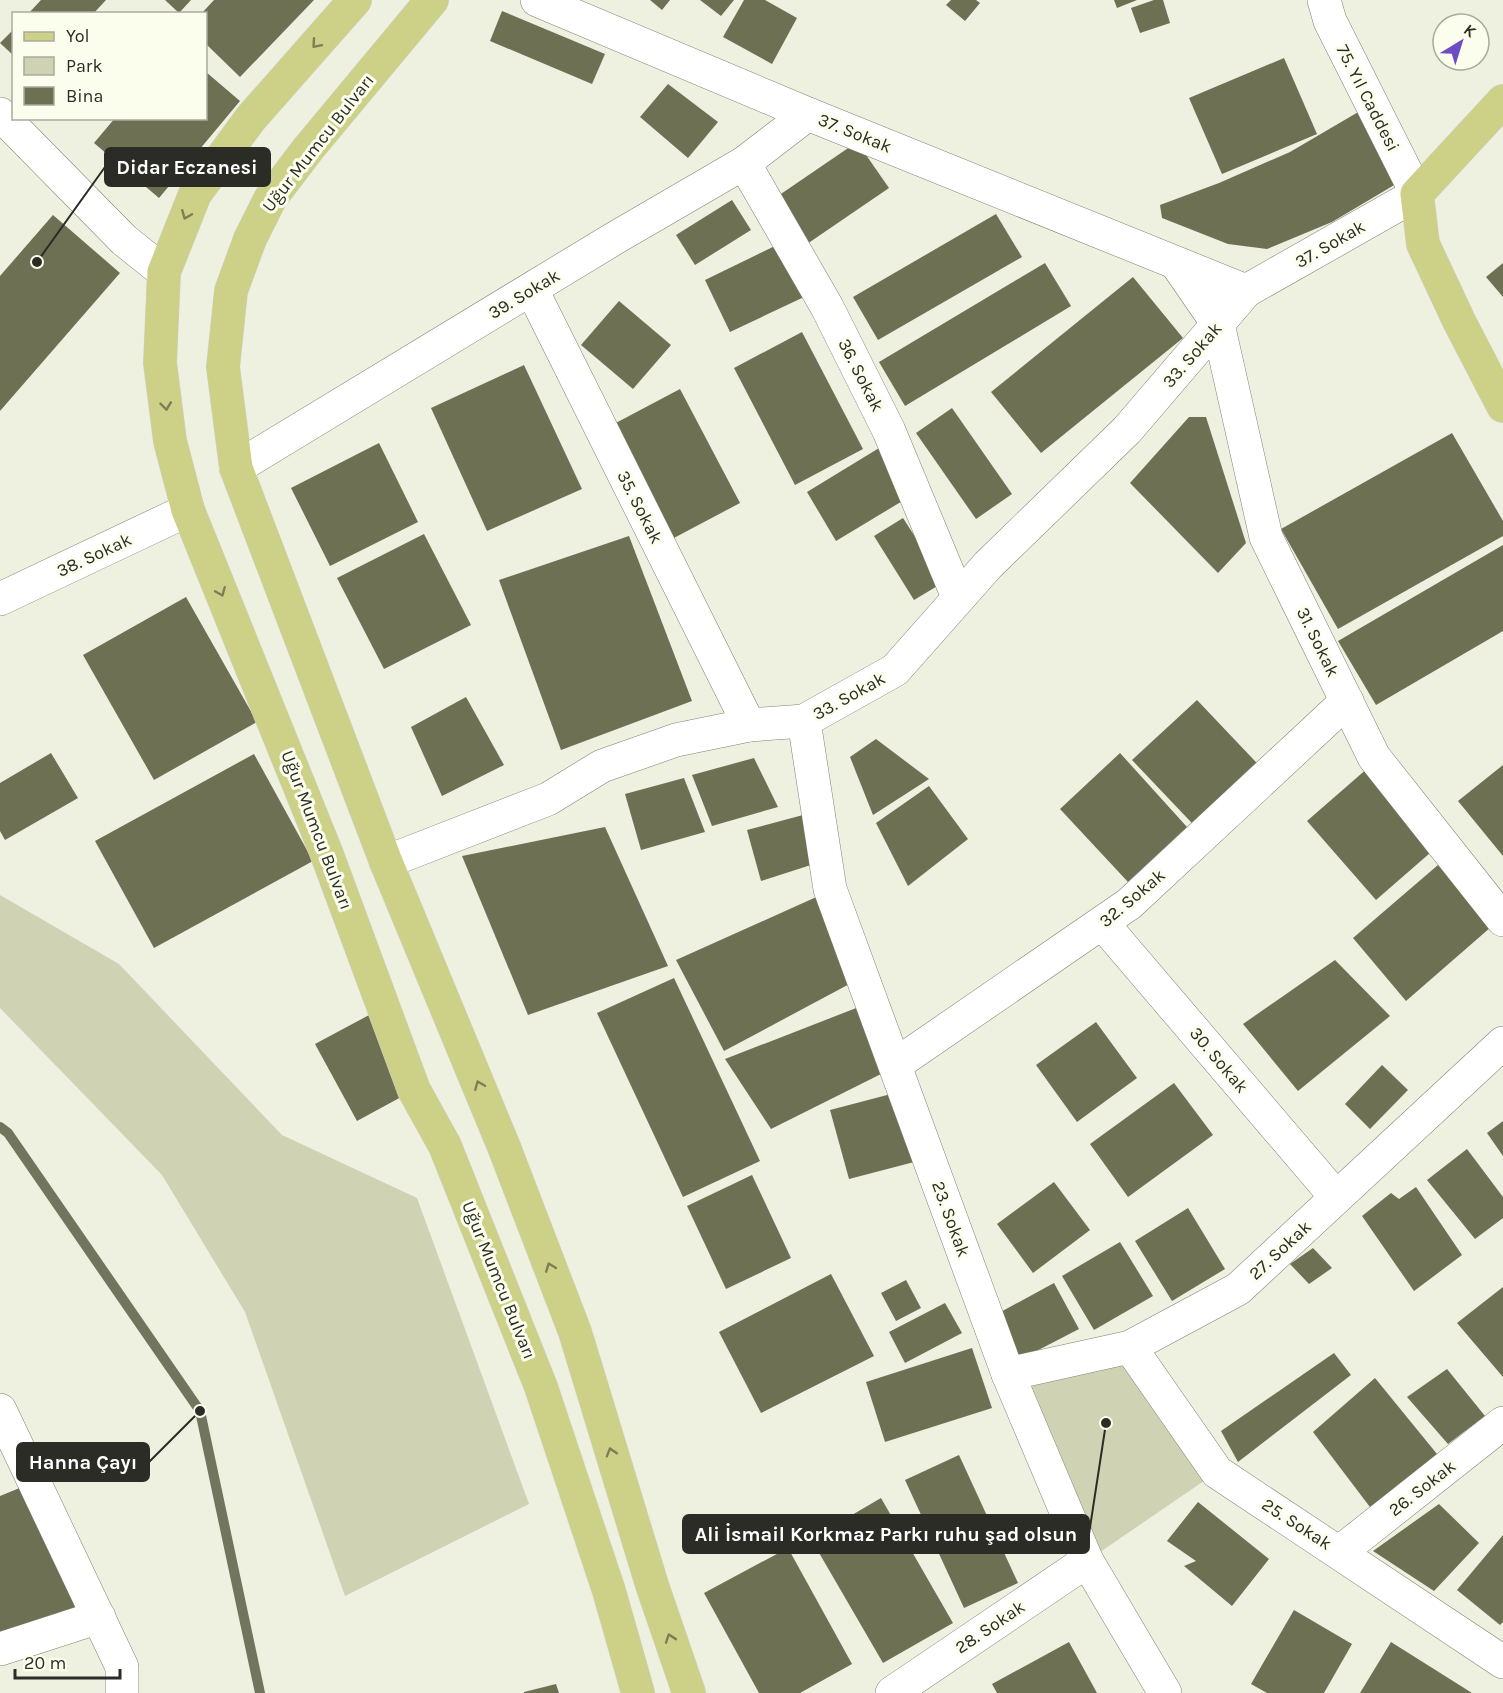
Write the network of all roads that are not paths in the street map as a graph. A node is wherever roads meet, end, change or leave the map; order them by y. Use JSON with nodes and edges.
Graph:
{"nodes":[{"id":1,"x":355,"y":0,"type":"edge"},
{"id":2,"x":432,"y":0,"type":"edge"},
{"id":3,"x":537,"y":0,"type":"edge"},
{"id":4,"x":1324,"y":0,"type":"edge"},
{"id":5,"x":1503,"y":101,"type":"edge"},
{"id":6,"x":0,"y":114,"type":"edge"},
{"id":7,"x":808,"y":114,"type":"junction"},
{"id":8,"x":744,"y":163,"type":"junction"},
{"id":9,"x":1417,"y":194,"type":"junction"},
{"id":10,"x":1176,"y":263,"type":"junction"},
{"id":11,"x":164,"y":272,"type":"junction"},
{"id":12,"x":532,"y":290,"type":"junction"},
{"id":13,"x":1246,"y":291,"type":"junction"},
{"id":14,"x":1218,"y":324,"type":"junction"},
{"id":15,"x":1503,"y":406,"type":"edge"},
{"id":16,"x":236,"y":468,"type":"junction"},
{"id":17,"x":188,"y":510,"type":"junction"},
{"id":18,"x":958,"y":597,"type":"junction"},
{"id":19,"x":0,"y":599,"type":"edge"},
{"id":20,"x":1347,"y":701,"type":"junction"},
{"id":21,"x":804,"y":721,"type":"junction"},
{"id":22,"x":749,"y":724,"type":"junction"},
{"id":23,"x":386,"y":862,"type":"junction"},
{"id":24,"x":1503,"y":920,"type":"edge"},
{"id":25,"x":1103,"y":924,"type":"junction"},
{"id":26,"x":1503,"y":1043,"type":"edge"},
{"id":27,"x":895,"y":1065,"type":"junction"},
{"id":28,"x":1336,"y":1197,"type":"junction"},
{"id":29,"x":1130,"y":1347,"type":"junction"},
{"id":30,"x":1008,"y":1374,"type":"junction"},
{"id":31,"x":0,"y":1410,"type":"edge"},
{"id":32,"x":1503,"y":1423,"type":"edge"},
{"id":33,"x":1340,"y":1552,"type":"junction"},
{"id":34,"x":1087,"y":1561,"type":"junction"},
{"id":35,"x":99,"y":1617,"type":"junction"},
{"id":36,"x":0,"y":1649,"type":"edge"},
{"id":37,"x":1503,"y":1662,"type":"edge"},
{"id":38,"x":122,"y":1693,"type":"edge"},
{"id":39,"x":638,"y":1693,"type":"edge"},
{"id":40,"x":689,"y":1693,"type":"edge"},
{"id":41,"x":892,"y":1693,"type":"edge"},
{"id":42,"x":1165,"y":1693,"type":"edge"}],
"edges":[{"from":1,"to":11,"type":"main road","name":"Uğur Mumcu Bulvarı","one_way":true},
{"from":2,"to":16,"type":"main road","name":"Uğur Mumcu Bulvarı"},
{"from":3,"to":7,"type":"street","name":"37. Sokak"},
{"from":4,"to":9,"type":"street","name":"75. Yıl Caddesi"},
{"from":5,"to":9,"type":"main road"},
{"from":6,"to":11,"type":"street"},
{"from":7,"to":8,"type":"street","name":"39. Sokak"},
{"from":7,"to":10,"type":"street","name":"37. Sokak"},
{"from":8,"to":12,"type":"street","name":"39. Sokak"},
{"from":8,"to":18,"type":"street","name":"36. Sokak"},
{"from":9,"to":13,"type":"street","name":"37. Sokak"},
{"from":9,"to":15,"type":"main road"},
{"from":10,"to":13,"type":"street","name":"37. Sokak"},
{"from":10,"to":14,"type":"street"},
{"from":11,"to":17,"type":"main road","name":"Uğur Mumcu Bulvarı","one_way":true},
{"from":12,"to":16,"type":"street","name":"39. Sokak"},
{"from":12,"to":22,"type":"street","name":"35. Sokak"},
{"from":13,"to":14,"type":"street","name":"33. Sokak"},
{"from":14,"to":18,"type":"street","name":"33. Sokak"},
{"from":14,"to":20,"type":"street","name":"31. Sokak"},
{"from":16,"to":23,"type":"main road","name":"Uğur Mumcu Bulvarı"},
{"from":17,"to":19,"type":"street","name":"38. Sokak"},
{"from":17,"to":39,"type":"main road","name":"Uğur Mumcu Bulvarı","one_way":true},
{"from":18,"to":21,"type":"street","name":"33. Sokak"},
{"from":20,"to":24,"type":"street","name":"31. Sokak"},
{"from":20,"to":25,"type":"street","name":"32. Sokak"},
{"from":21,"to":22,"type":"street","name":"33. Sokak"},
{"from":21,"to":27,"type":"street","name":"23. Sokak"},
{"from":22,"to":23,"type":"street","name":"33. Sokak"},
{"from":40,"to":23,"type":"main road","name":"Uğur Mumcu Bulvarı","one_way":true},
{"from":25,"to":27,"type":"street","name":"32. Sokak"},
{"from":25,"to":28,"type":"street","name":"30. Sokak"},
{"from":26,"to":28,"type":"street","name":"27. Sokak"},
{"from":27,"to":30,"type":"street","name":"23. Sokak"},
{"from":28,"to":29,"type":"street","name":"27. Sokak"},
{"from":29,"to":30,"type":"street","name":"27. Sokak"},
{"from":29,"to":33,"type":"street","name":"25. Sokak"},
{"from":30,"to":34,"type":"street","name":"23. Sokak"},
{"from":31,"to":35,"type":"street"},
{"from":32,"to":33,"type":"street","name":"26. Sokak"},
{"from":33,"to":37,"type":"street","name":"25. Sokak"},
{"from":34,"to":41,"type":"street","name":"28. Sokak"},
{"from":34,"to":42,"type":"street","name":"23. Sokak"},
{"from":35,"to":36,"type":"street"},
{"from":35,"to":38,"type":"street"}]}
